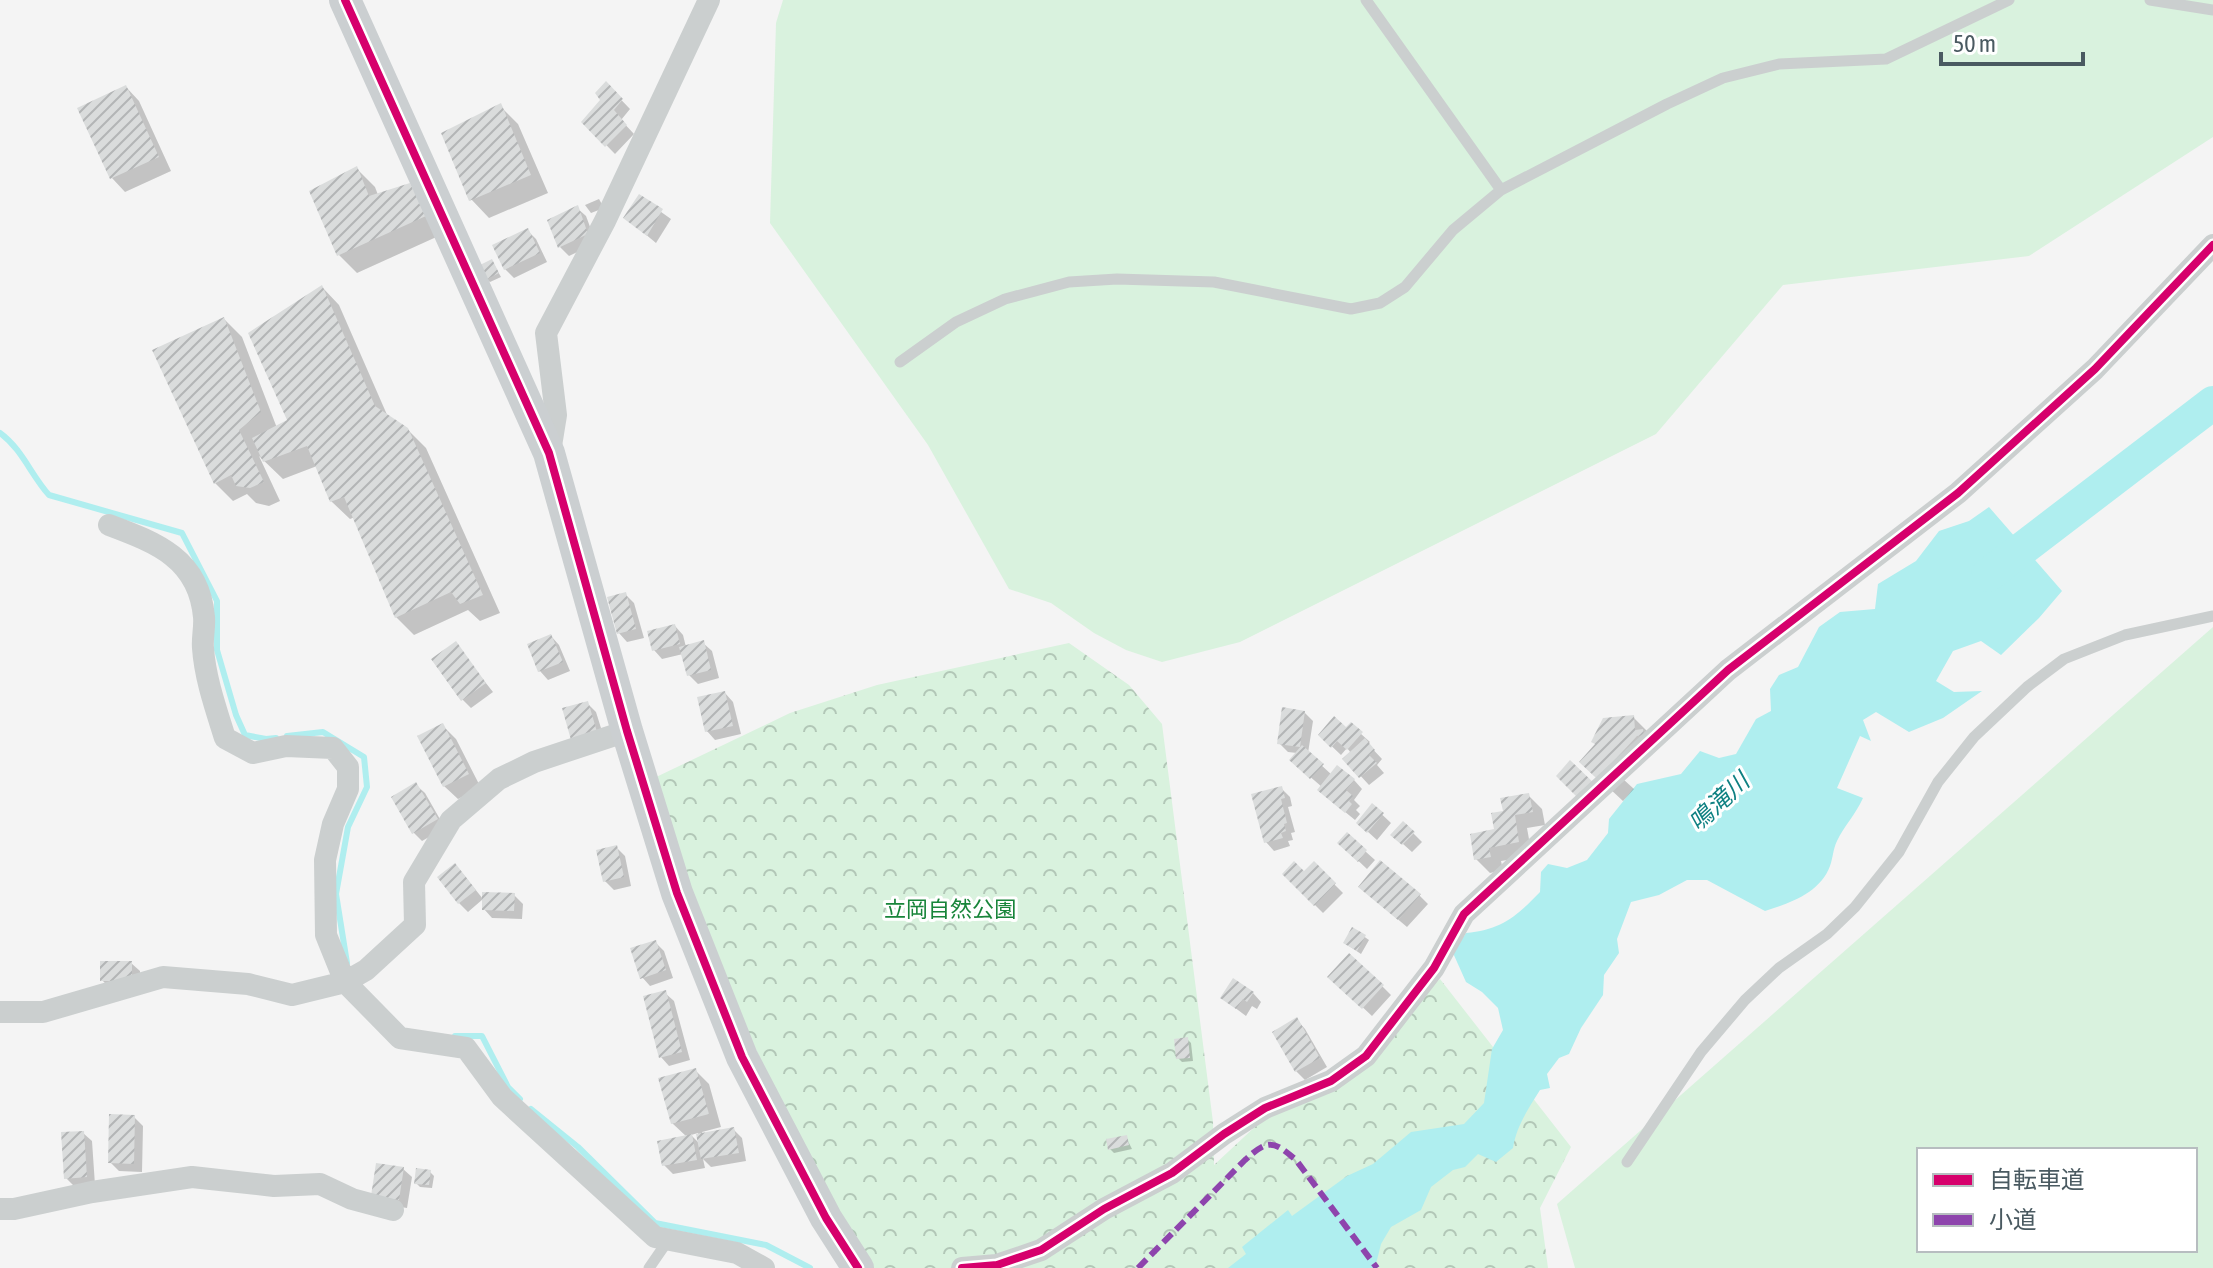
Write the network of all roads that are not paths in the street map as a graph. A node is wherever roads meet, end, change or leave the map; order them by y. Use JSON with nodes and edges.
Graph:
{"nodes":[{"id":1,"x":345,"y":0,"type":"edge"},
{"id":2,"x":709,"y":0,"type":"edge"},
{"id":3,"x":1366,"y":0,"type":"edge"},
{"id":4,"x":2009,"y":0,"type":"edge"},
{"id":5,"x":2150,"y":0,"type":"edge"},
{"id":6,"x":2213,"y":10,"type":"edge"},
{"id":7,"x":1501,"y":190,"type":"junction"},
{"id":8,"x":2213,"y":245,"type":"edge"},
{"id":9,"x":900,"y":362,"type":"dead end"},
{"id":10,"x":549,"y":453,"type":"junction"},
{"id":11,"x":109,"y":525,"type":"dead end"},
{"id":12,"x":2213,"y":616,"type":"edge"},
{"id":13,"x":627,"y":731,"type":"junction"},
{"id":14,"x":345,"y":982,"type":"junction"},
{"id":15,"x":0,"y":1012,"type":"edge"},
{"id":16,"x":1627,"y":1162,"type":"dead end"},
{"id":17,"x":0,"y":1209,"type":"edge"},
{"id":18,"x":393,"y":1210,"type":"dead end"},
{"id":19,"x":669,"y":1239,"type":"junction"},
{"id":20,"x":649,"y":1268,"type":"edge"},
{"id":21,"x":764,"y":1268,"type":"edge"},
{"id":22,"x":858,"y":1268,"type":"edge"},
{"id":23,"x":962,"y":1268,"type":"edge"}],
"edges":[{"from":1,"to":10,"type":"street"},
{"from":2,"to":10,"type":"street"},
{"from":3,"to":7,"type":"lane"},
{"from":4,"to":7,"type":"lane"},
{"from":5,"to":6,"type":"lane"},
{"from":7,"to":9,"type":"lane"},
{"from":8,"to":23,"type":"street"},
{"from":10,"to":13,"type":"street"},
{"from":11,"to":14,"type":"street"},
{"from":12,"to":16,"type":"lane"},
{"from":13,"to":14,"type":"street"},
{"from":13,"to":22,"type":"street"},
{"from":14,"to":15,"type":"street"},
{"from":14,"to":19,"type":"street"},
{"from":17,"to":18,"type":"street"},
{"from":19,"to":20,"type":"lane"},
{"from":19,"to":21,"type":"street"}]}
